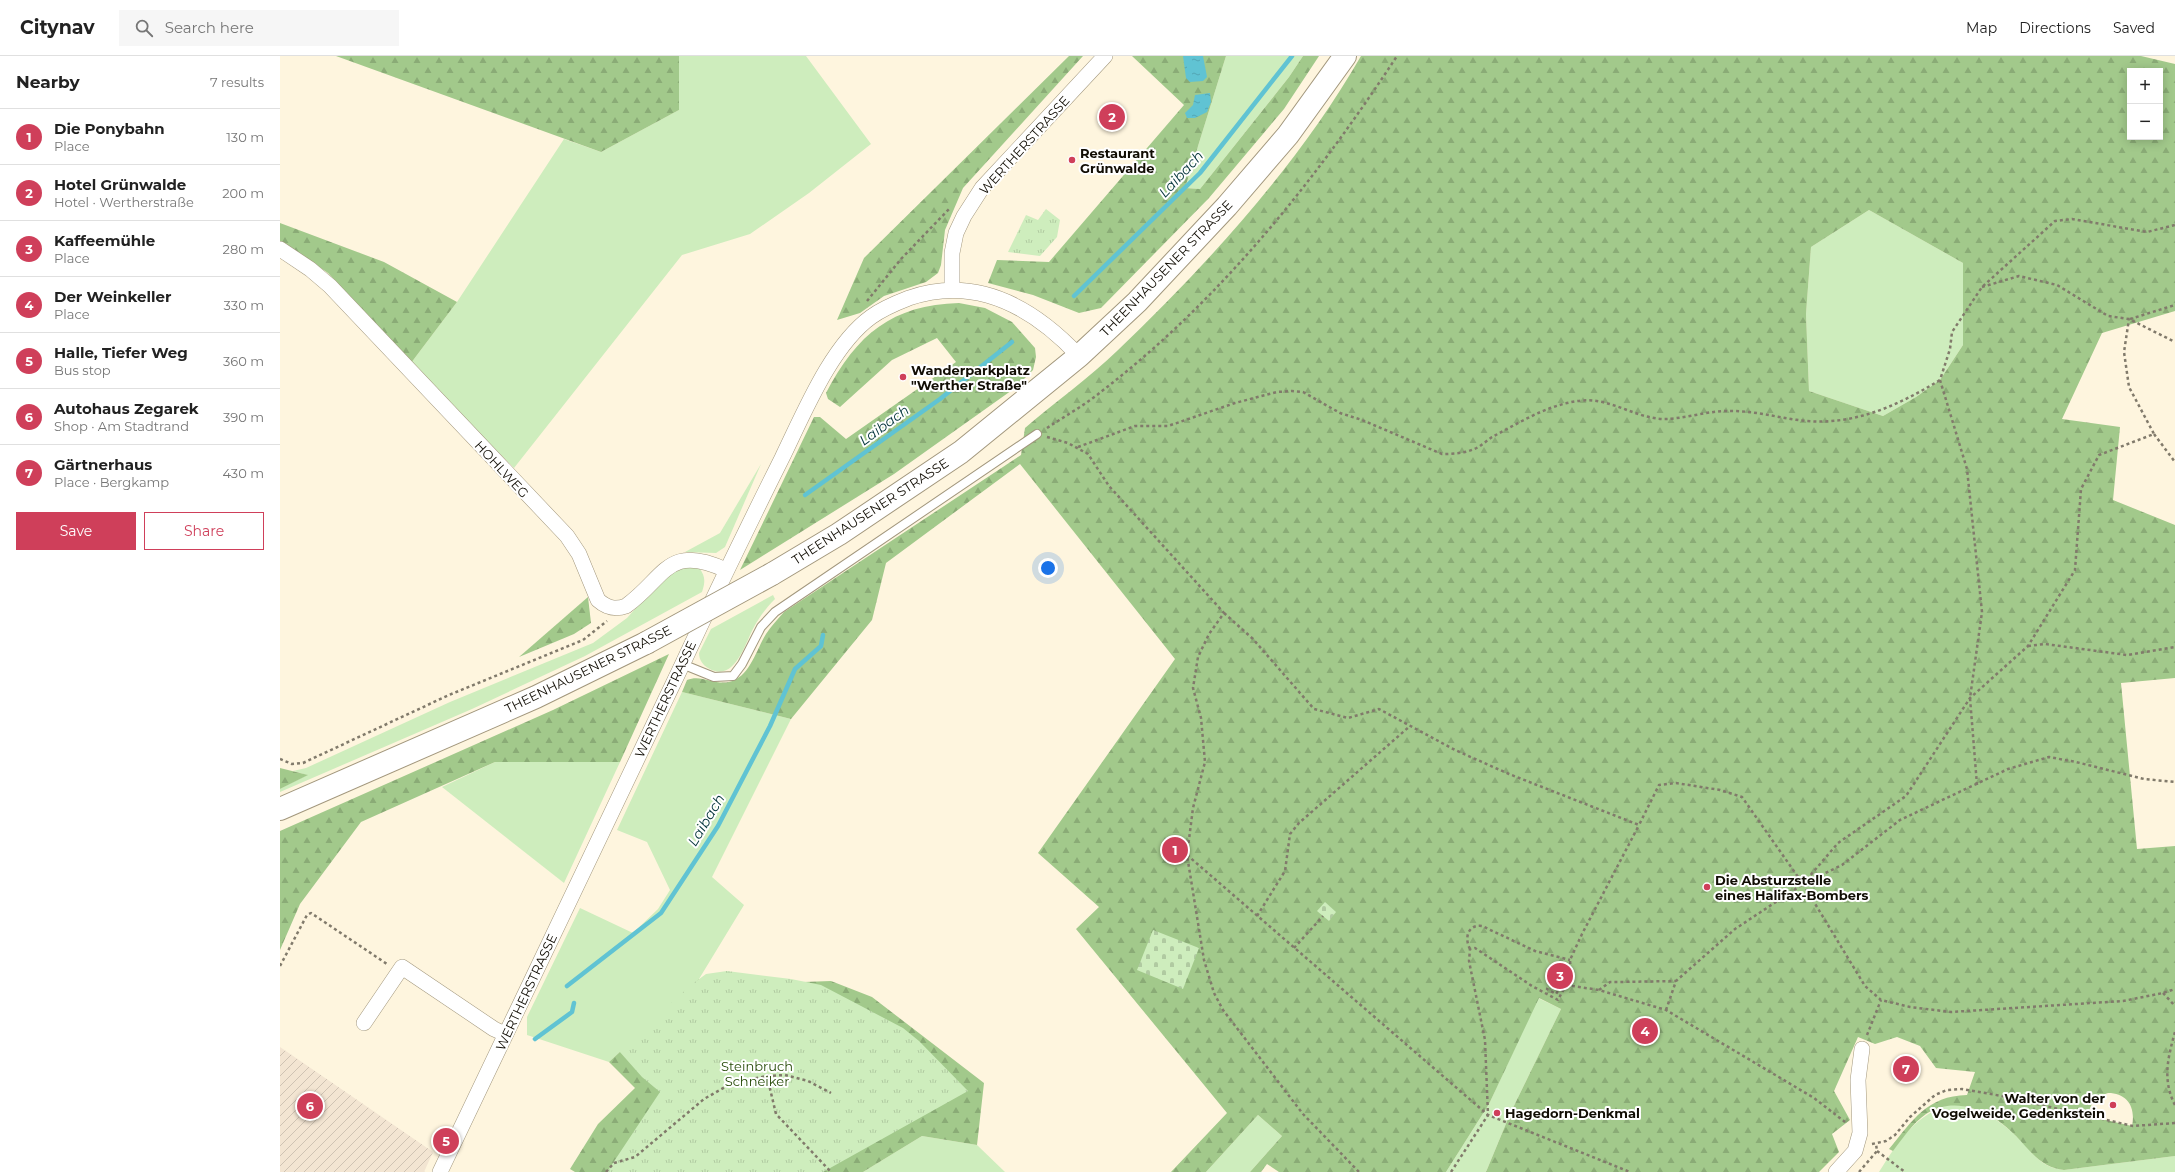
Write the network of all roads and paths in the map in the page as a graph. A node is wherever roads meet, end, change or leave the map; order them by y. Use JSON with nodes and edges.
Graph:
{"nodes":[{"id":1,"x":1105,"y":56,"type":"edge"},
{"id":2,"x":1345,"y":56,"type":"edge"},
{"id":3,"x":1397,"y":56,"type":"edge"},
{"id":4,"x":955,"y":203,"type":"dead end"},
{"id":5,"x":2175,"y":225,"type":"edge"},
{"id":6,"x":280,"y":248,"type":"edge"},
{"id":7,"x":1982,"y":287,"type":"junction"},
{"id":8,"x":952,"y":290,"type":"junction"},
{"id":9,"x":2175,"y":305,"type":"edge"},
{"id":10,"x":862,"y":307,"type":"dead end"},
{"id":11,"x":2129,"y":319,"type":"junction"},
{"id":12,"x":2175,"y":342,"type":"edge"},
{"id":13,"x":1079,"y":356,"type":"junction"},
{"id":14,"x":1940,"y":380,"type":"junction"},
{"id":15,"x":1037,"y":434,"type":"junction"},
{"id":16,"x":2154,"y":434,"type":"junction"},
{"id":17,"x":1078,"y":447,"type":"junction"},
{"id":18,"x":2175,"y":462,"type":"edge"},
{"id":19,"x":726,"y":570,"type":"junction"},
{"id":20,"x":612,"y":608,"type":"junction"},
{"id":21,"x":1224,"y":613,"type":"junction"},
{"id":22,"x":2028,"y":646,"type":"junction"},
{"id":23,"x":2175,"y":647,"type":"edge"},
{"id":24,"x":682,"y":664,"type":"junction"},
{"id":25,"x":1970,"y":698,"type":"junction"},
{"id":26,"x":1410,"y":726,"type":"junction"},
{"id":27,"x":280,"y":759,"type":"edge"},
{"id":28,"x":2175,"y":782,"type":"edge"},
{"id":29,"x":1977,"y":785,"type":"junction"},
{"id":30,"x":280,"y":809,"type":"edge"},
{"id":31,"x":1638,"y":825,"type":"junction"},
{"id":32,"x":1187,"y":855,"type":"junction"},
{"id":33,"x":1804,"y":884,"type":"junction"},
{"id":34,"x":1257,"y":916,"type":"junction"},
{"id":35,"x":1323,"y":916,"type":"dead end"},
{"id":36,"x":1294,"y":948,"type":"junction"},
{"id":37,"x":1470,"y":949,"type":"junction"},
{"id":38,"x":1570,"y":960,"type":"junction"},
{"id":39,"x":280,"y":966,"type":"edge"},
{"id":40,"x":402,"y":967,"type":"junction"},
{"id":41,"x":1676,"y":981,"type":"junction"},
{"id":42,"x":1561,"y":986,"type":"junction"},
{"id":43,"x":1565,"y":986,"type":"junction"},
{"id":44,"x":2175,"y":988,"type":"edge"},
{"id":45,"x":1599,"y":990,"type":"junction"},
{"id":46,"x":2163,"y":993,"type":"junction"},
{"id":47,"x":1881,"y":1000,"type":"junction"},
{"id":48,"x":2175,"y":1006,"type":"edge"},
{"id":49,"x":1666,"y":1010,"type":"junction"},
{"id":50,"x":364,"y":1022,"type":"dead end"},
{"id":51,"x":2175,"y":1032,"type":"edge"},
{"id":52,"x":505,"y":1034,"type":"junction"},
{"id":53,"x":1862,"y":1049,"type":"joint"},
{"id":54,"x":767,"y":1076,"type":"junction"},
{"id":55,"x":831,"y":1093,"type":"dead end"},
{"id":56,"x":2175,"y":1105,"type":"edge"},
{"id":57,"x":1488,"y":1115,"type":"junction"},
{"id":58,"x":2175,"y":1123,"type":"edge"},
{"id":59,"x":1860,"y":1133,"type":"junction"},
{"id":60,"x":440,"y":1172,"type":"edge"},
{"id":61,"x":606,"y":1172,"type":"edge"},
{"id":62,"x":831,"y":1172,"type":"edge"},
{"id":63,"x":1358,"y":1172,"type":"edge"},
{"id":64,"x":1451,"y":1172,"type":"edge"},
{"id":65,"x":1630,"y":1172,"type":"edge"},
{"id":66,"x":1836,"y":1172,"type":"edge"},
{"id":67,"x":1905,"y":1172,"type":"edge"}],
"edges":[{"from":1,"to":8,"type":"street","name":"WERTHERSTRASSE"},
{"from":2,"to":13,"type":"main road","name":"THEENHAUSENER STRASSE"},
{"from":3,"to":15,"type":"path"},
{"from":4,"to":10,"type":"path"},
{"from":5,"to":7,"type":"path"},
{"from":6,"to":20,"type":"street","name":"HOHLWEG"},
{"from":7,"to":11,"type":"path"},
{"from":7,"to":14,"type":"path"},
{"from":8,"to":13,"type":"street","name":"WERTHERSTRASSE"},
{"from":8,"to":19,"type":"street","name":"WERTHERSTRASSE"},
{"from":9,"to":11,"type":"path"},
{"from":11,"to":12,"type":"path"},
{"from":11,"to":16,"type":"path"},
{"from":13,"to":30,"type":"main road","name":"THEENHAUSENER STRASSE","bridge":true},
{"from":14,"to":17,"type":"path"},
{"from":14,"to":25,"type":"path"},
{"from":15,"to":17,"type":"path"},
{"from":15,"to":24,"type":"lane"},
{"from":16,"to":18,"type":"path"},
{"from":16,"to":22,"type":"path"},
{"from":17,"to":21,"type":"path"},
{"from":19,"to":20,"type":"street"},
{"from":19,"to":24,"type":"street","name":"WERTHERSTRASSE"},
{"from":20,"to":27,"type":"path"},
{"from":21,"to":26,"type":"path"},
{"from":21,"to":32,"type":"path"},
{"from":22,"to":23,"type":"path"},
{"from":22,"to":25,"type":"path"},
{"from":24,"to":52,"type":"street","name":"WERTHERSTRASSE"},
{"from":25,"to":29,"type":"path"},
{"from":25,"to":33,"type":"path"},
{"from":26,"to":31,"type":"path"},
{"from":26,"to":34,"type":"path"},
{"from":28,"to":29,"type":"path"},
{"from":29,"to":33,"type":"path"},
{"from":31,"to":33,"type":"path"},
{"from":31,"to":38,"type":"path"},
{"from":32,"to":34,"type":"path"},
{"from":32,"to":63,"type":"path"},
{"from":33,"to":41,"type":"path"},
{"from":33,"to":47,"type":"path"},
{"from":34,"to":36,"type":"path"},
{"from":35,"to":36,"type":"path"},
{"from":36,"to":57,"type":"path"},
{"from":37,"to":38,"type":"path"},
{"from":37,"to":43,"type":"path"},
{"from":37,"to":57,"type":"path"},
{"from":38,"to":43,"type":"path"},
{"from":39,"to":40,"type":"path"},
{"from":40,"to":50,"type":"street"},
{"from":40,"to":52,"type":"street"},
{"from":41,"to":45,"type":"path"},
{"from":41,"to":49,"type":"path"},
{"from":42,"to":42,"type":"path"},
{"from":42,"to":43,"type":"path"},
{"from":43,"to":45,"type":"path"},
{"from":44,"to":46,"type":"path"},
{"from":45,"to":49,"type":"path"},
{"from":46,"to":47,"type":"path"},
{"from":46,"to":48,"type":"path"},
{"from":47,"to":53,"type":"path"},
{"from":49,"to":59,"type":"path"},
{"from":51,"to":56,"type":"path"},
{"from":52,"to":60,"type":"street","name":"WERTHERSTRASSE"},
{"from":53,"to":59,"type":"street"},
{"from":54,"to":55,"type":"path"},
{"from":54,"to":61,"type":"path"},
{"from":54,"to":62,"type":"path"},
{"from":57,"to":64,"type":"path"},
{"from":57,"to":65,"type":"path"},
{"from":58,"to":67,"type":"path"},
{"from":59,"to":66,"type":"street"}]}
